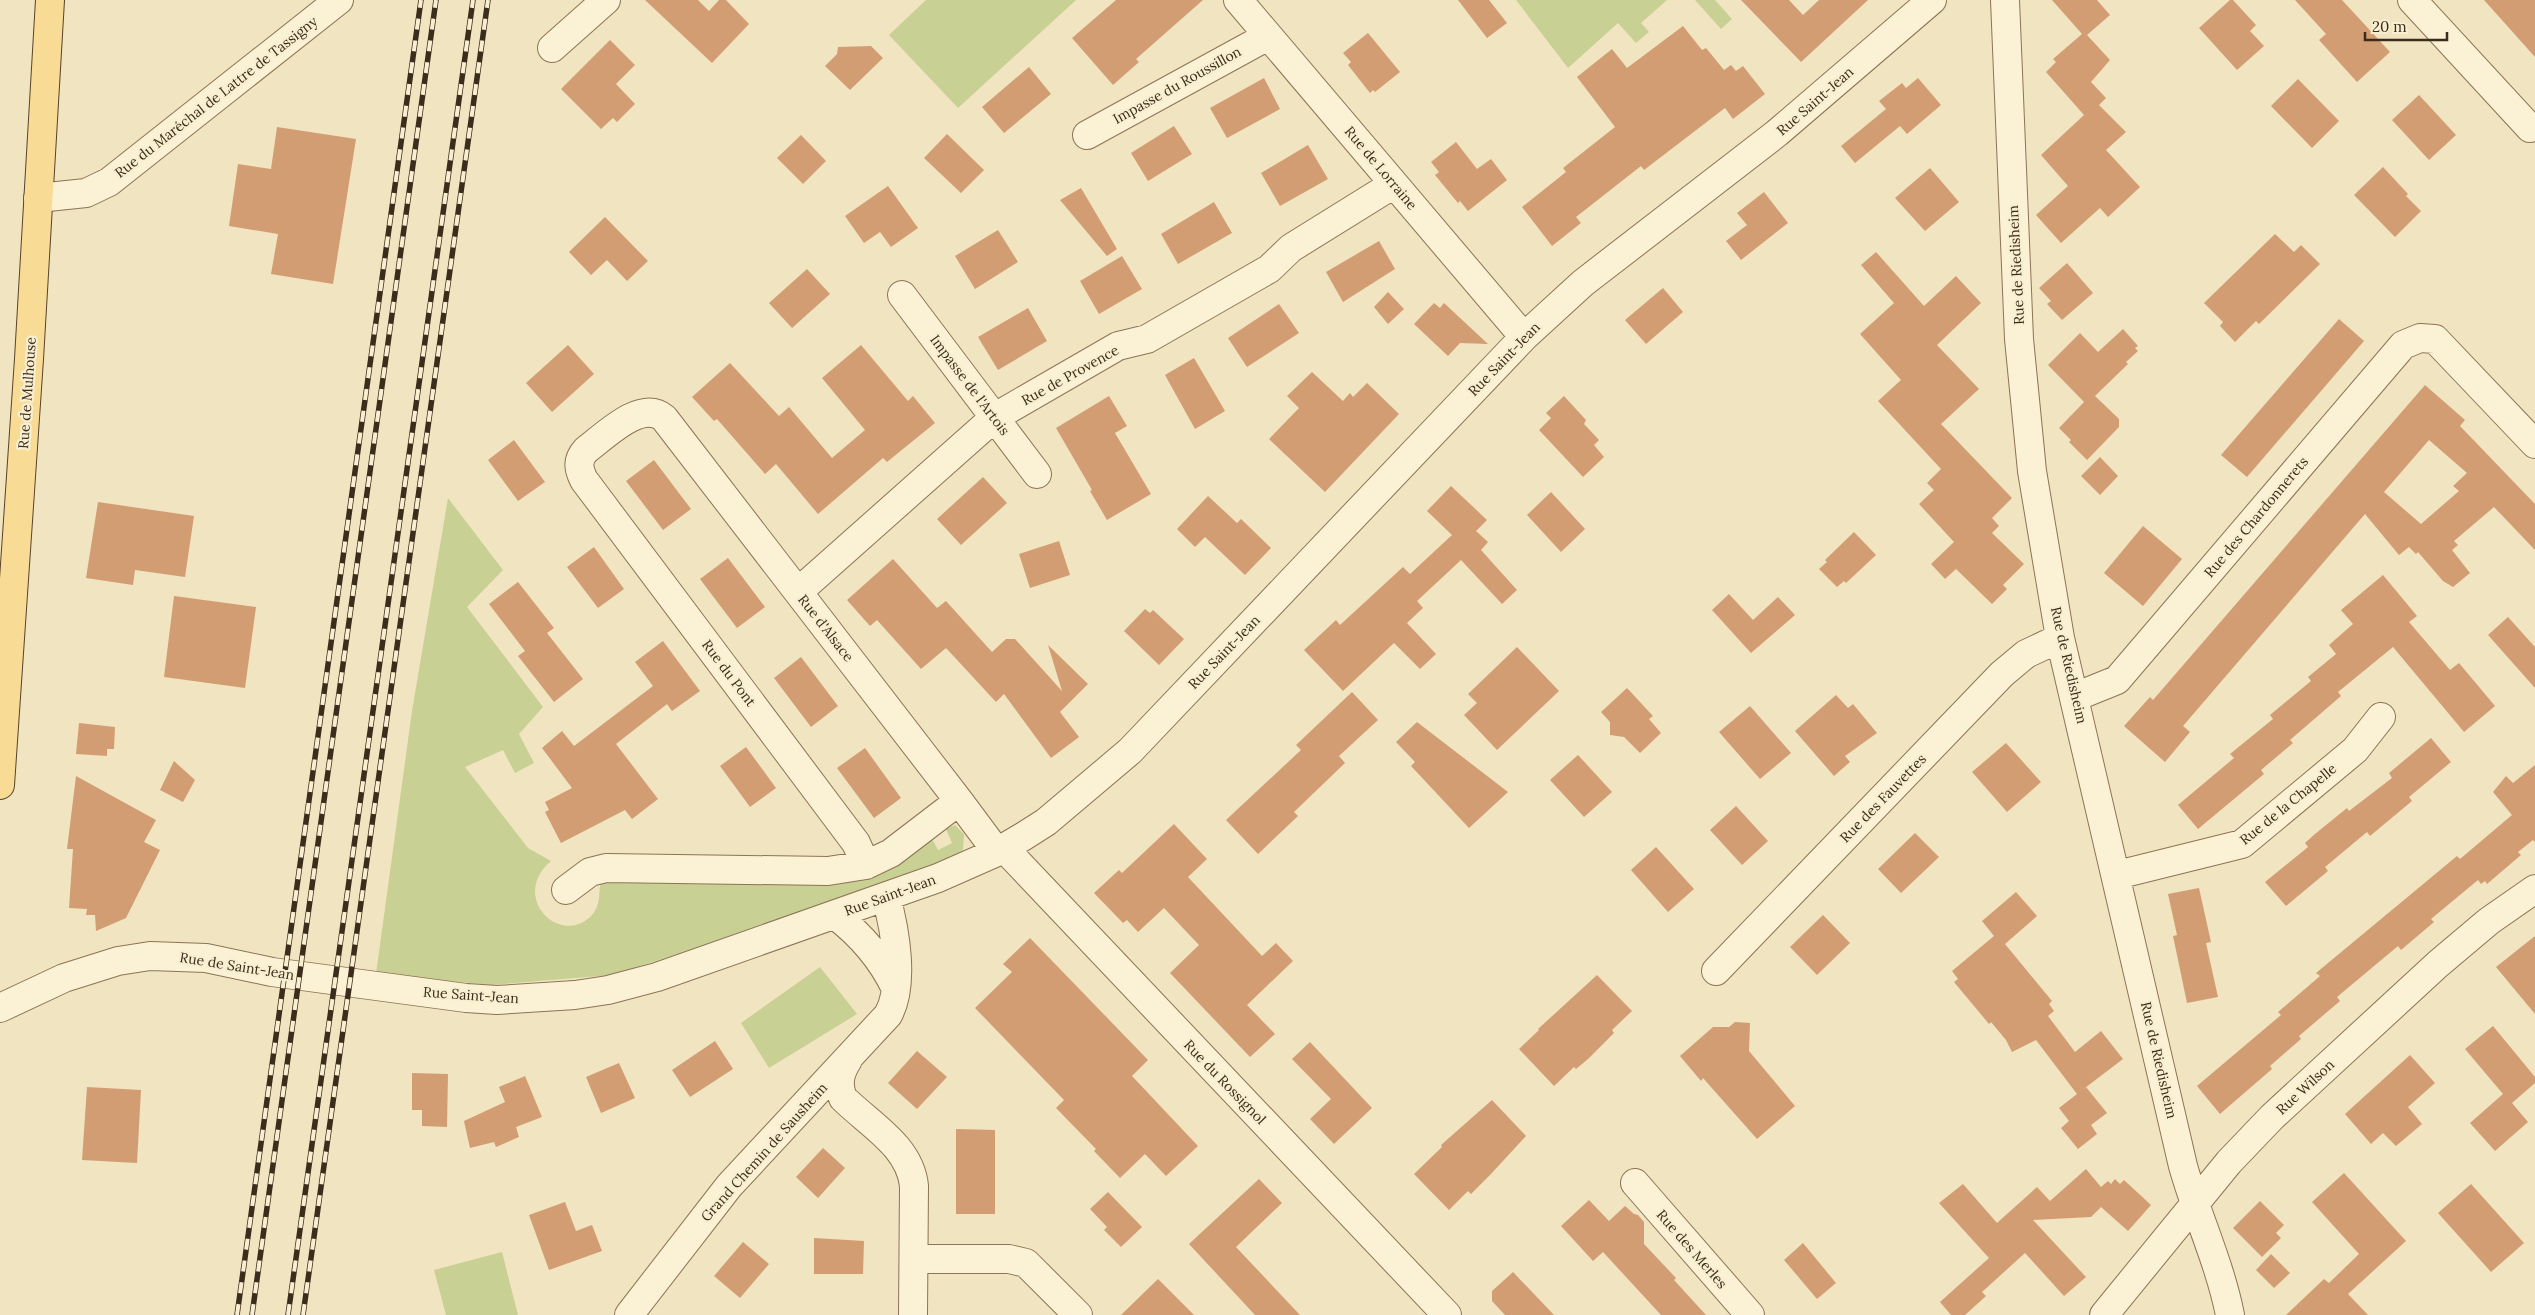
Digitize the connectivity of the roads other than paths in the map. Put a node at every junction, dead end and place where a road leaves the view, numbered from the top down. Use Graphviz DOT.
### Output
graph roads {
  1 [pos="50,0"];
  2 [pos="339,0"];
  3 [pos="606,0"];
  4 [pos="1238,0"];
  5 [pos="1932,0"];
  6 [pos="2005,0"];
  7 [pos="2412,0"];
  8 [pos="1268,36"];
  9 [pos="552,48"];
  10 [pos="2530,128"];
  11 [pos="1087,135"];
  12 [pos="1394,184"];
  13 [pos="38,198"];
  14 [pos="902,295"];
  15 [pos="1524,337"];
  16 [pos="649,411"];
  17 [pos="995,417"];
  18 [pos="2535,444"];
  19 [pos="1037,474"];
  20 [pos="798,592"];
  21 [pos="2060,638"];
  22 [pos="2076,697"];
  23 [pos="2381,717"];
  24 [pos="0,785"];
  25 [pos="959,801"];
  26 [pos="1000,850"];
  27 [pos="866,865"];
  28 [pos="2117,875"];
  29 [pos="2535,888"];
  30 [pos="566,890"];
  31 [pos="886,897"];
  32 [pos="835,915"];
  33 [pos="1716,971"];
  34 [pos="362,984"];
  35 [pos="896,989"];
  36 [pos="0,1008"];
  37 [pos="850,1058"];
  38 [pos="1635,1183"];
  39 [pos="2193,1204"];
  40 [pos="914,1259"];
  41 [pos="629,1315"];
  42 [pos="913,1315"];
  43 [pos="1078,1315"];
  44 [pos="1447,1315"];
  45 [pos="1750,1315"];
  46 [pos="2104,1315"];
  47 [pos="2230,1315"];
  1 -- 13 [label="main road, Rue de Mulhouse"];
  2 -- 13 [label="street, Rue du Maréchal de Lattre de Tassigny"];
  3 -- 9 [label="street"];
  4 -- 8 [label="street, Rue de Lorraine"];
  5 -- 15 [label="street, Rue Saint-Jean"];
  6 -- 21 [label="street, Rue de Riedisheim"];
  7 -- 10 [label="street"];
  8 -- 11 [label="street, Impasse du Roussillon"];
  8 -- 12 [label="street, Rue de Lorraine"];
  12 -- 15 [label="street, Rue de Lorraine"];
  12 -- 17 [label="street, Rue de Provence"];
  13 -- 24 [label="main road, Rue de Mulhouse"];
  14 -- 17 [label="street, Impasse de l'Artois"];
  15 -- 26 [label="street, Rue Saint-Jean"];
  16 -- 20 [label="street, Rue d'Alsace"];
  16 -- 27 [label="street, Rue du Pont"];
  17 -- 19 [label="street, Impasse de l'Artois"];
  17 -- 20 [label="street, Rue de Provence"];
  18 -- 22 [label="street, Rue des Chardonnerets"];
  20 -- 25 [label="street, Rue d'Alsace"];
  21 -- 22 [label="street, Rue de Riedisheim"];
  21 -- 33 [label="street, Rue des Fauvettes"];
  22 -- 28 [label="street, Rue de Riedisheim"];
  23 -- 28 [label="street, Rue de la Chapelle"];
  25 -- 26 [label="street, Rue d'Alsace"];
  25 -- 27 [label="street"];
  26 -- 31 [label="street, Rue Saint-Jean"];
  26 -- 44 [label="street, Rue du Rossignol"];
  27 -- 30 [label="street"];
  28 -- 39 [label="street, Rue de Riedisheim"];
  29 -- 39 [label="street, Rue Wilson"];
  31 -- 32 [label="street, Rue Saint-Jean"];
  31 -- 35 [label="street, Grand Chemin de Sausheim"];
  32 -- 34 [label="street, Rue Saint-Jean"];
  32 -- 35 [label="street"];
  34 -- 36 [label="street, Rue de Saint-Jean"];
  35 -- 37 [label="street, Grand Chemin de Sausheim"];
  37 -- 40 [label="street"];
  37 -- 41 [label="street, Grand Chemin de Sausheim"];
  38 -- 45 [label="street, Rue des Merles"];
  39 -- 46 [label="street, Rue Wilson"];
  39 -- 47 [label="street, Rue de Riedisheim"];
  40 -- 42 [label="street"];
  40 -- 43 [label="street"];
}
